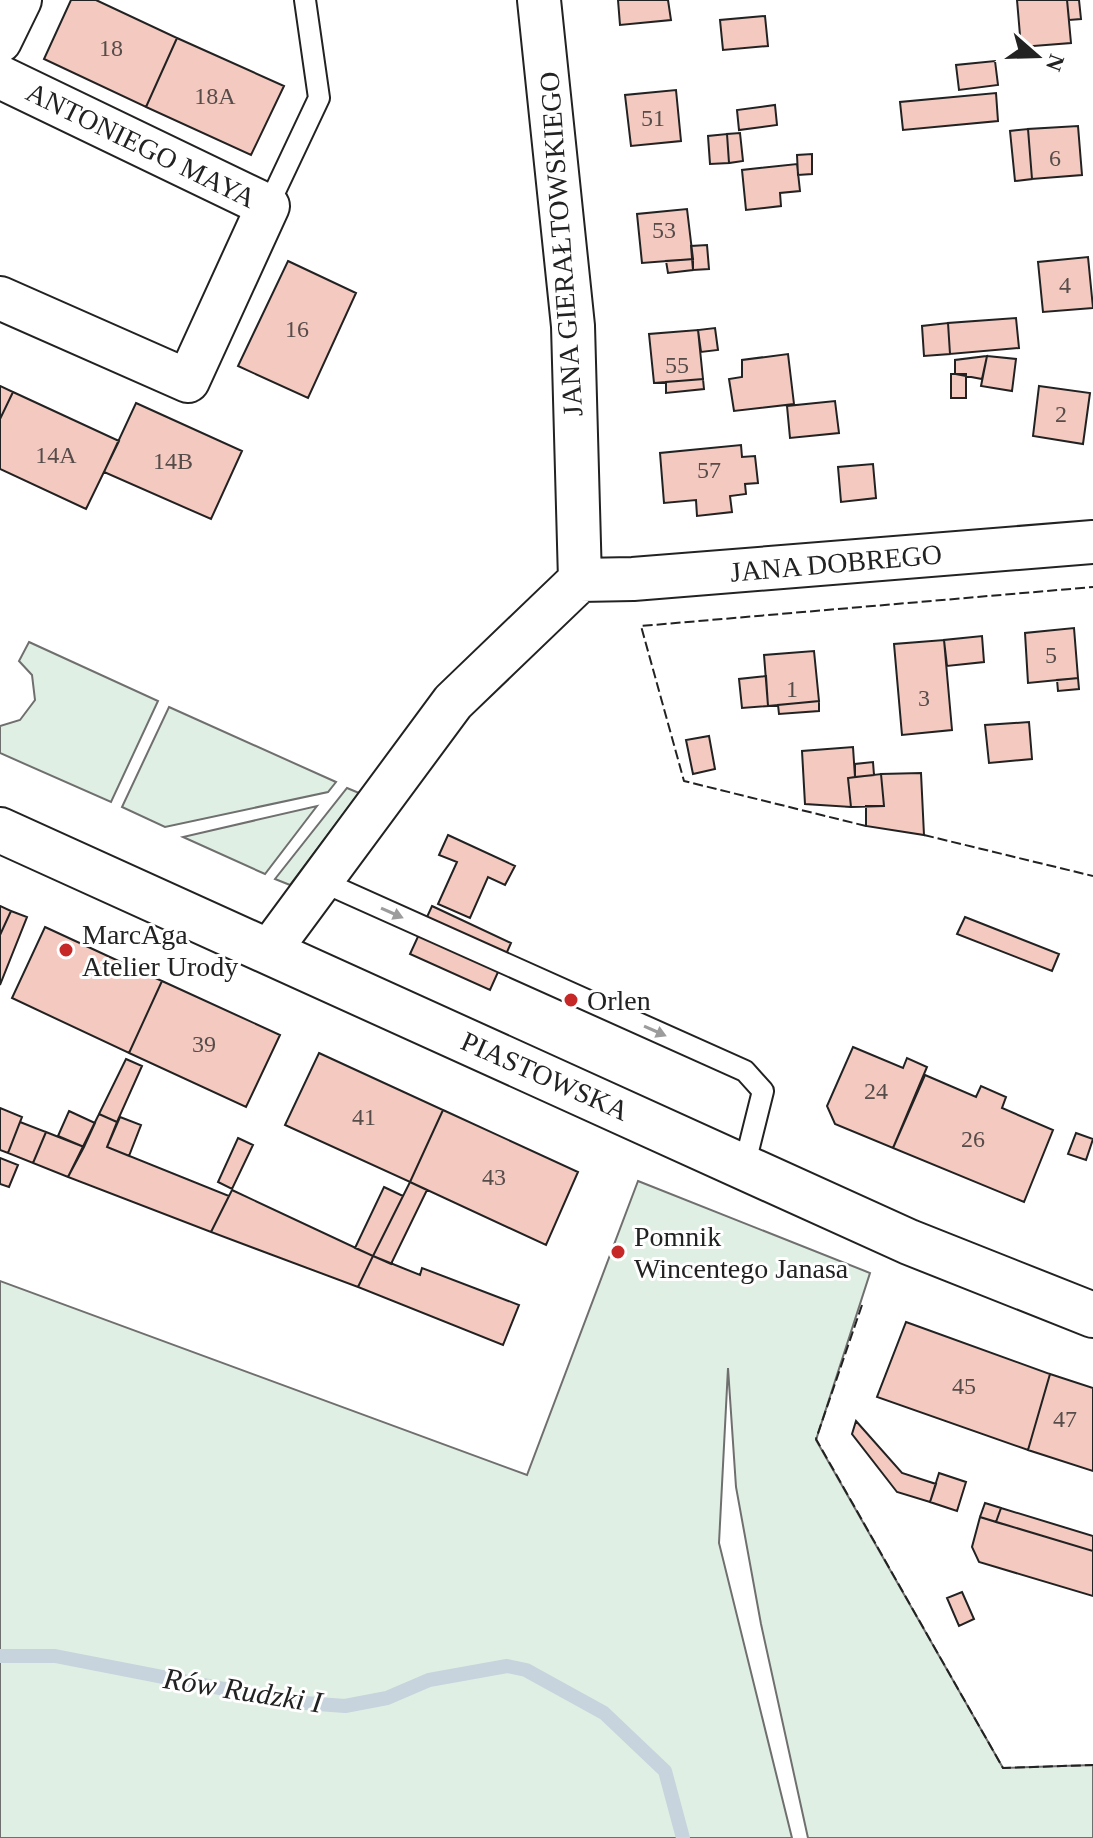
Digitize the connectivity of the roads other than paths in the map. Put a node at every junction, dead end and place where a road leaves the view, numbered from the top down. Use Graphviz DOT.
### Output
graph roads {
  1 [pos="20,0"];
  2 [pos="305,0"];
  3 [pos="539,0"];
  4 [pos="0,41"];
  5 [pos="0,77"];
  6 [pos="268,206"];
  7 [pos="0,298"];
  8 [pos="1093,542"];
  9 [pos="580,580"];
  10 [pos="0,830"];
  11 [pos="321,881"];
  12 [pos="269,951"];
  13 [pos="744,1167"];
  14 [pos="1093,1315"];
  1 -- 4 [label="street"];
  2 -- 6 [label="lane"];
  3 -- 9 [label="street, JANA GIERAŁTOWSKIEGO"];
  5 -- 6 [label="street, ANTONIEGO MAYA"];
  6 -- 7 [label="street, ANTONIEGO MAYA"];
  8 -- 9 [label="street, JANA DOBREGO"];
  9 -- 11 [label="street"];
  10 -- 12 [label="street, PIASTOWSKA"];
  11 -- 12 [label="street"];
  11 -- 13 [label="lane, one-way"];
  12 -- 13 [label="street, PIASTOWSKA"];
  13 -- 14 [label="street, PIASTOWSKA"];
}
